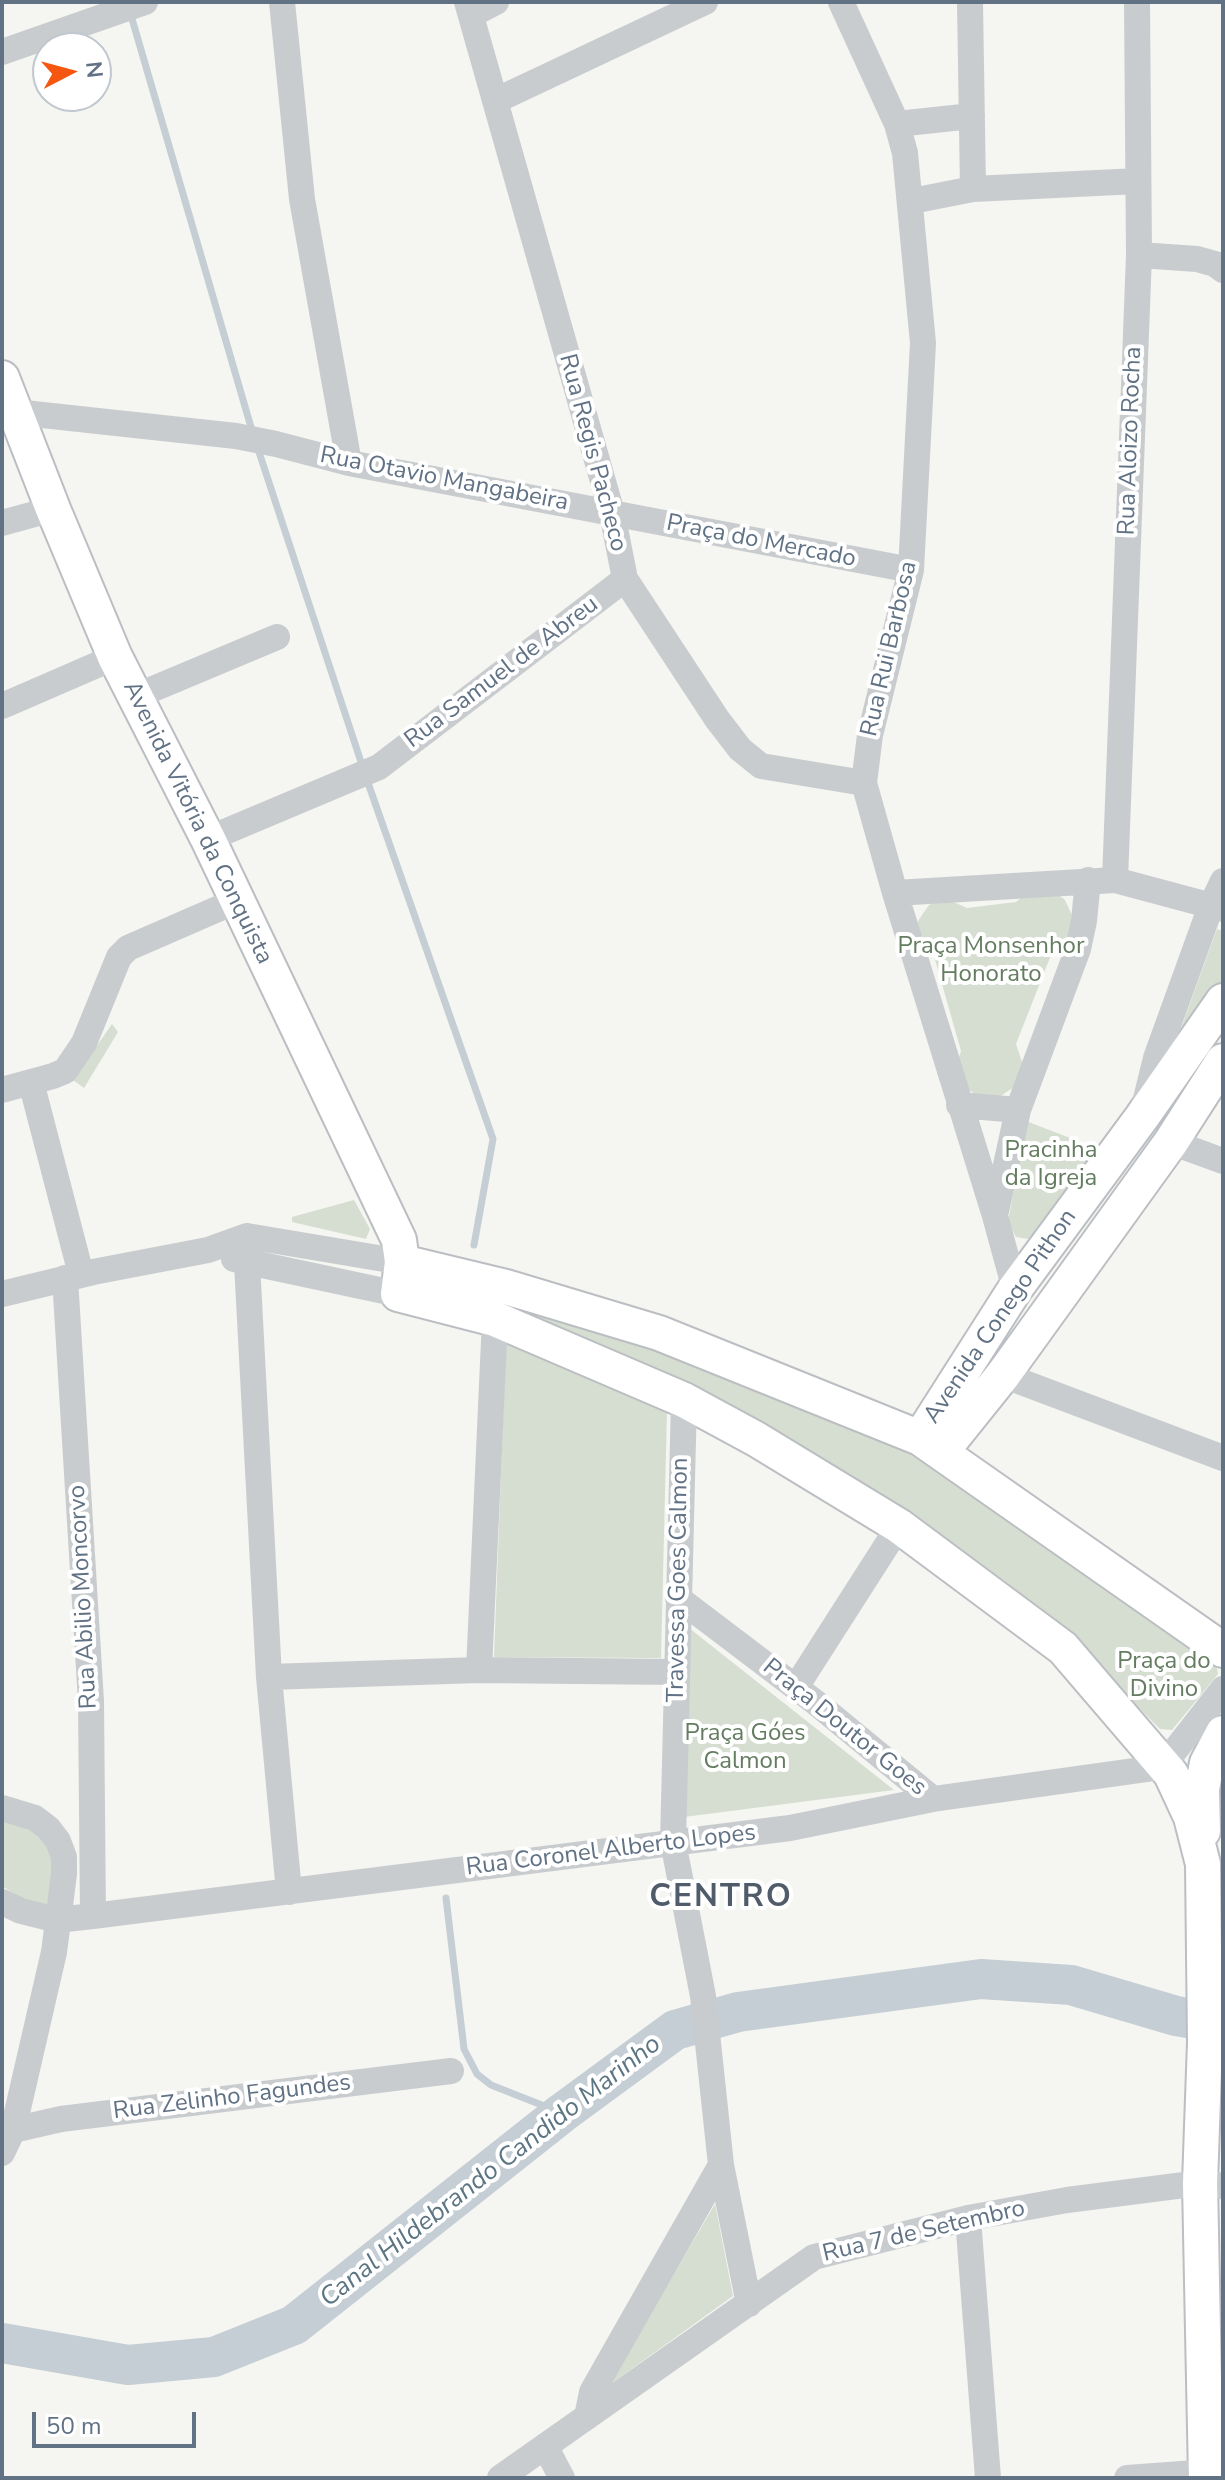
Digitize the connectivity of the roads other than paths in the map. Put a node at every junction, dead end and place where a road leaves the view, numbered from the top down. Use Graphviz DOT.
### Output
graph roads {
  1 [pos="282,2"];
  2 [pos="496,2"];
  3 [pos="705,2"];
  4 [pos="841,2"];
  5 [pos="970,2"];
  6 [pos="1137,2"];
  7 [pos="143,3"];
  8 [pos="469,8"];
  9 [pos="2,52"];
  10 [pos="495,101"];
  11 [pos="972,116"];
  12 [pos="897,124"];
  13 [pos="1138,181"];
  14 [pos="973,189"];
  15 [pos="912,201"];
  16 [pos="1139,255"];
  17 [pos="1223,270"];
  18 [pos="2,378"];
  19 [pos="15,412"];
  20 [pos="349,463"];
  21 [pos="53,509"];
  22 [pos="612,513"];
  23 [pos="2,523"];
  24 [pos="911,570"];
  25 [pos="625,579"];
  26 [pos="277,637"];
  27 [pos="115,657"];
  28 [pos="134,697"];
  29 [pos="2,706"];
  30 [pos="864,783"];
  31 [pos="208,839"];
  32 [pos="1088,880"];
  33 [pos="1115,880"];
  34 [pos="1223,881"];
  35 [pos="895,893"];
  36 [pos="236,901"];
  37 [pos="1217,908"];
  38 [pos="1223,1001"];
  39 [pos="1223,1061"];
  40 [pos="31,1082"];
  41 [pos="2,1090"];
  42 [pos="959,1105"];
  43 [pos="1018,1110"];
  44 [pos="1142,1117"];
  45 [pos="1171,1142"];
  46 [pos="1223,1161"];
  47 [pos="995,1216"];
  48 [pos="247,1236"];
  49 [pos="208,1250"];
  50 [pos="247,1263"];
  51 [pos="73,1276"];
  52 [pos="400,1278"];
  53 [pos="506,1287"];
  54 [pos="1015,1289"];
  55 [pos="2,1294"];
  56 [pos="495,1319"];
  57 [pos="1003,1375"];
  58 [pos="684,1400"];
  59 [pos="931,1444"];
  60 [pos="1223,1458"];
  61 [pos="899,1526"];
  62 [pos="678,1598"];
  63 [pos="1223,1650"];
  64 [pos="479,1670"];
  65 [pos="677,1672"];
  66 [pos="269,1677"];
  67 [pos="796,1687"];
  68 [pos="1223,1689"];
  69 [pos="1223,1733"];
  70 [pos="1167,1771"];
  71 [pos="933,1799"];
  72 [pos="1205,1801"];
  73 [pos="2,1808"];
  74 [pos="1223,1831"];
  75 [pos="673,1842"];
  76 [pos="1203,1864"];
  77 [pos="289,1892"];
  78 [pos="2,1902"];
  79 [pos="93,1916"];
  80 [pos="57,1920"];
  81 [pos="1211,1980"];
  82 [pos="451,2071"];
  83 [pos="8,2141"];
  84 [pos="721,2165"];
  85 [pos="1212,2184"];
  86 [pos="968,2218"];
  87 [pos="749,2304"];
  88 [pos="587,2417"];
  89 [pos="545,2446"];
  90 [pos="1211,2474"];
  91 [pos="500,2478"];
  92 [pos="562,2478"];
  93 [pos="988,2478"];
  94 [pos="1127,2478"];
  1 -- 20 [label="street"];
  2 -- 8 [label="street"];
  3 -- 10 [label="street"];
  4 -- 12 [label="street, Rua Rui Barbosa"];
  5 -- 11 [label="street"];
  6 -- 13 [label="street, Rua Aloizo Rocha"];
  7 -- 9 [label="street"];
  8 -- 10 [label="street, Rua Regis Pacheco"];
  10 -- 22 [label="street, Rua Regis Pacheco"];
  11 -- 12 [label="street"];
  11 -- 14 [label="street"];
  12 -- 15 [label="street, Rua Rui Barbosa"];
  13 -- 14 [label="street"];
  13 -- 16 [label="street, Rua Aloizo Rocha"];
  14 -- 15 [label="street"];
  15 -- 24 [label="street, Rua Rui Barbosa"];
  16 -- 17 [label="street"];
  16 -- 33 [label="street, Rua Aloizo Rocha"];
  18 -- 19 [label="main road, Avenida Vitória da Conquista"];
  19 -- 20 [label="street, Rua Otavio Mangabeira"];
  19 -- 21 [label="main road, Avenida Vitória da Conquista"];
  20 -- 22 [label="street, Rua Otavio Mangabeira"];
  21 -- 23 [label="street"];
  21 -- 27 [label="main road, Avenida Vitória da Conquista"];
  22 -- 24 [label="street, Praça do Mercado"];
  22 -- 25 [label="street, Rua Regis Pacheco"];
  24 -- 30 [label="street, Rua Rui Barbosa"];
  25 -- 30 [label="street, Rua Regis Pacheco"];
  25 -- 31 [label="street, Rua Samuel de Abreu"];
  26 -- 28 [label="street"];
  27 -- 28 [label="main road, Avenida Vitória da Conquista"];
  27 -- 29 [label="street"];
  28 -- 31 [label="main road, Avenida Vitória da Conquista"];
  30 -- 35 [label="street, Rua Rui Barbosa"];
  31 -- 36 [label="main road, Avenida Vitória da Conquista"];
  32 -- 33 [label="street"];
  32 -- 35 [label="street"];
  32 -- 43 [label="street"];
  33 -- 37 [label="street"];
  34 -- 37 [label="street"];
  35 -- 42 [label="street, Rua Rui Barbosa"];
  36 -- 40 [label="street"];
  36 -- 52 [label="main road, Avenida Vitória da Conquista"];
  37 -- 44 [label="street"];
  38 -- 44 [label="main road, Avenida Conego Pithon"];
  39 -- 45 [label="main road, Avenida Conego Pithon"];
  40 -- 41 [label="street"];
  40 -- 51 [label="street, Rua Abilio Moncorvo"];
  42 -- 43 [label="street"];
  42 -- 47 [label="street, Rua Rui Barbosa"];
  43 -- 47 [label="street"];
  44 -- 54 [label="main road, Avenida Conego Pithon"];
  45 -- 46 [label="street"];
  45 -- 57 [label="main road, Avenida Conego Pithon"];
  47 -- 54 [label="street, Rua Rui Barbosa"];
  48 -- 49 [label="street"];
  48 -- 50 [label="street"];
  48 -- 52 [label="street"];
  49 -- 50 [label="street"];
  49 -- 51 [label="street"];
  50 -- 52 [label="street"];
  50 -- 66 [label="street"];
  51 -- 55 [label="street"];
  51 -- 79 [label="street, Rua Abilio Moncorvo"];
  52 -- 53 [label="main road"];
  52 -- 56 [label="main road"];
  53 -- 56 [label="street"];
  53 -- 59 [label="main road"];
  54 -- 59 [label="main road, Avenida Conego Pithon"];
  56 -- 58 [label="main road"];
  56 -- 64 [label="street"];
  57 -- 59 [label="main road, Avenida Conego Pithon"];
  57 -- 60 [label="street"];
  58 -- 61 [label="main road"];
  58 -- 62 [label="street, Travessa Goes Calmon"];
  59 -- 63 [label="main road"];
  61 -- 67 [label="street"];
  61 -- 70 [label="main road"];
  62 -- 65 [label="street, Travessa Goes Calmon"];
  62 -- 67 [label="street, Praça Doutor Goes"];
  64 -- 65 [label="street"];
  64 -- 66 [label="street"];
  65 -- 75 [label="street, Travessa Goes Calmon"];
  66 -- 77 [label="street"];
  67 -- 71 [label="street, Praça Doutor Goes"];
  68 -- 70 [label="street"];
  69 -- 72 [label="main road"];
  70 -- 71 [label="street, Rua Coronel Alberto Lopes"];
  70 -- 72 [label="main road"];
  71 -- 75 [label="street, Rua Coronel Alberto Lopes"];
  72 -- 76 [label="main road"];
  73 -- 80 [label="street"];
  74 -- 76 [label="main road"];
  75 -- 77 [label="street, Rua Coronel Alberto Lopes"];
  75 -- 84 [label="street, Travessa Goes Calmon"];
  76 -- 81 [label="main road"];
  77 -- 79 [label="street, Rua Coronel Alberto Lopes"];
  78 -- 80 [label="street"];
  79 -- 80 [label="street, Rua Coronel Alberto Lopes"];
  80 -- 83 [label="street"];
  81 -- 85 [label="main road"];
  82 -- 83 [label="street, Rua Zelinho Fagundes"];
  84 -- 87 [label="street, Travessa Goes Calmon"];
  84 -- 88 [label="street"];
  85 -- 86 [label="street, Rua 7 de Setembro"];
  85 -- 90 [label="main road"];
  86 -- 87 [label="street, Rua 7 de Setembro"];
  86 -- 93 [label="street"];
  87 -- 88 [label="street, Rua 7 de Setembro"];
  88 -- 89 [label="street, Rua 7 de Setembro"];
  89 -- 91 [label="street, Rua 7 de Setembro"];
  89 -- 92 [label="street"];
  90 -- 94 [label="street"];
}
